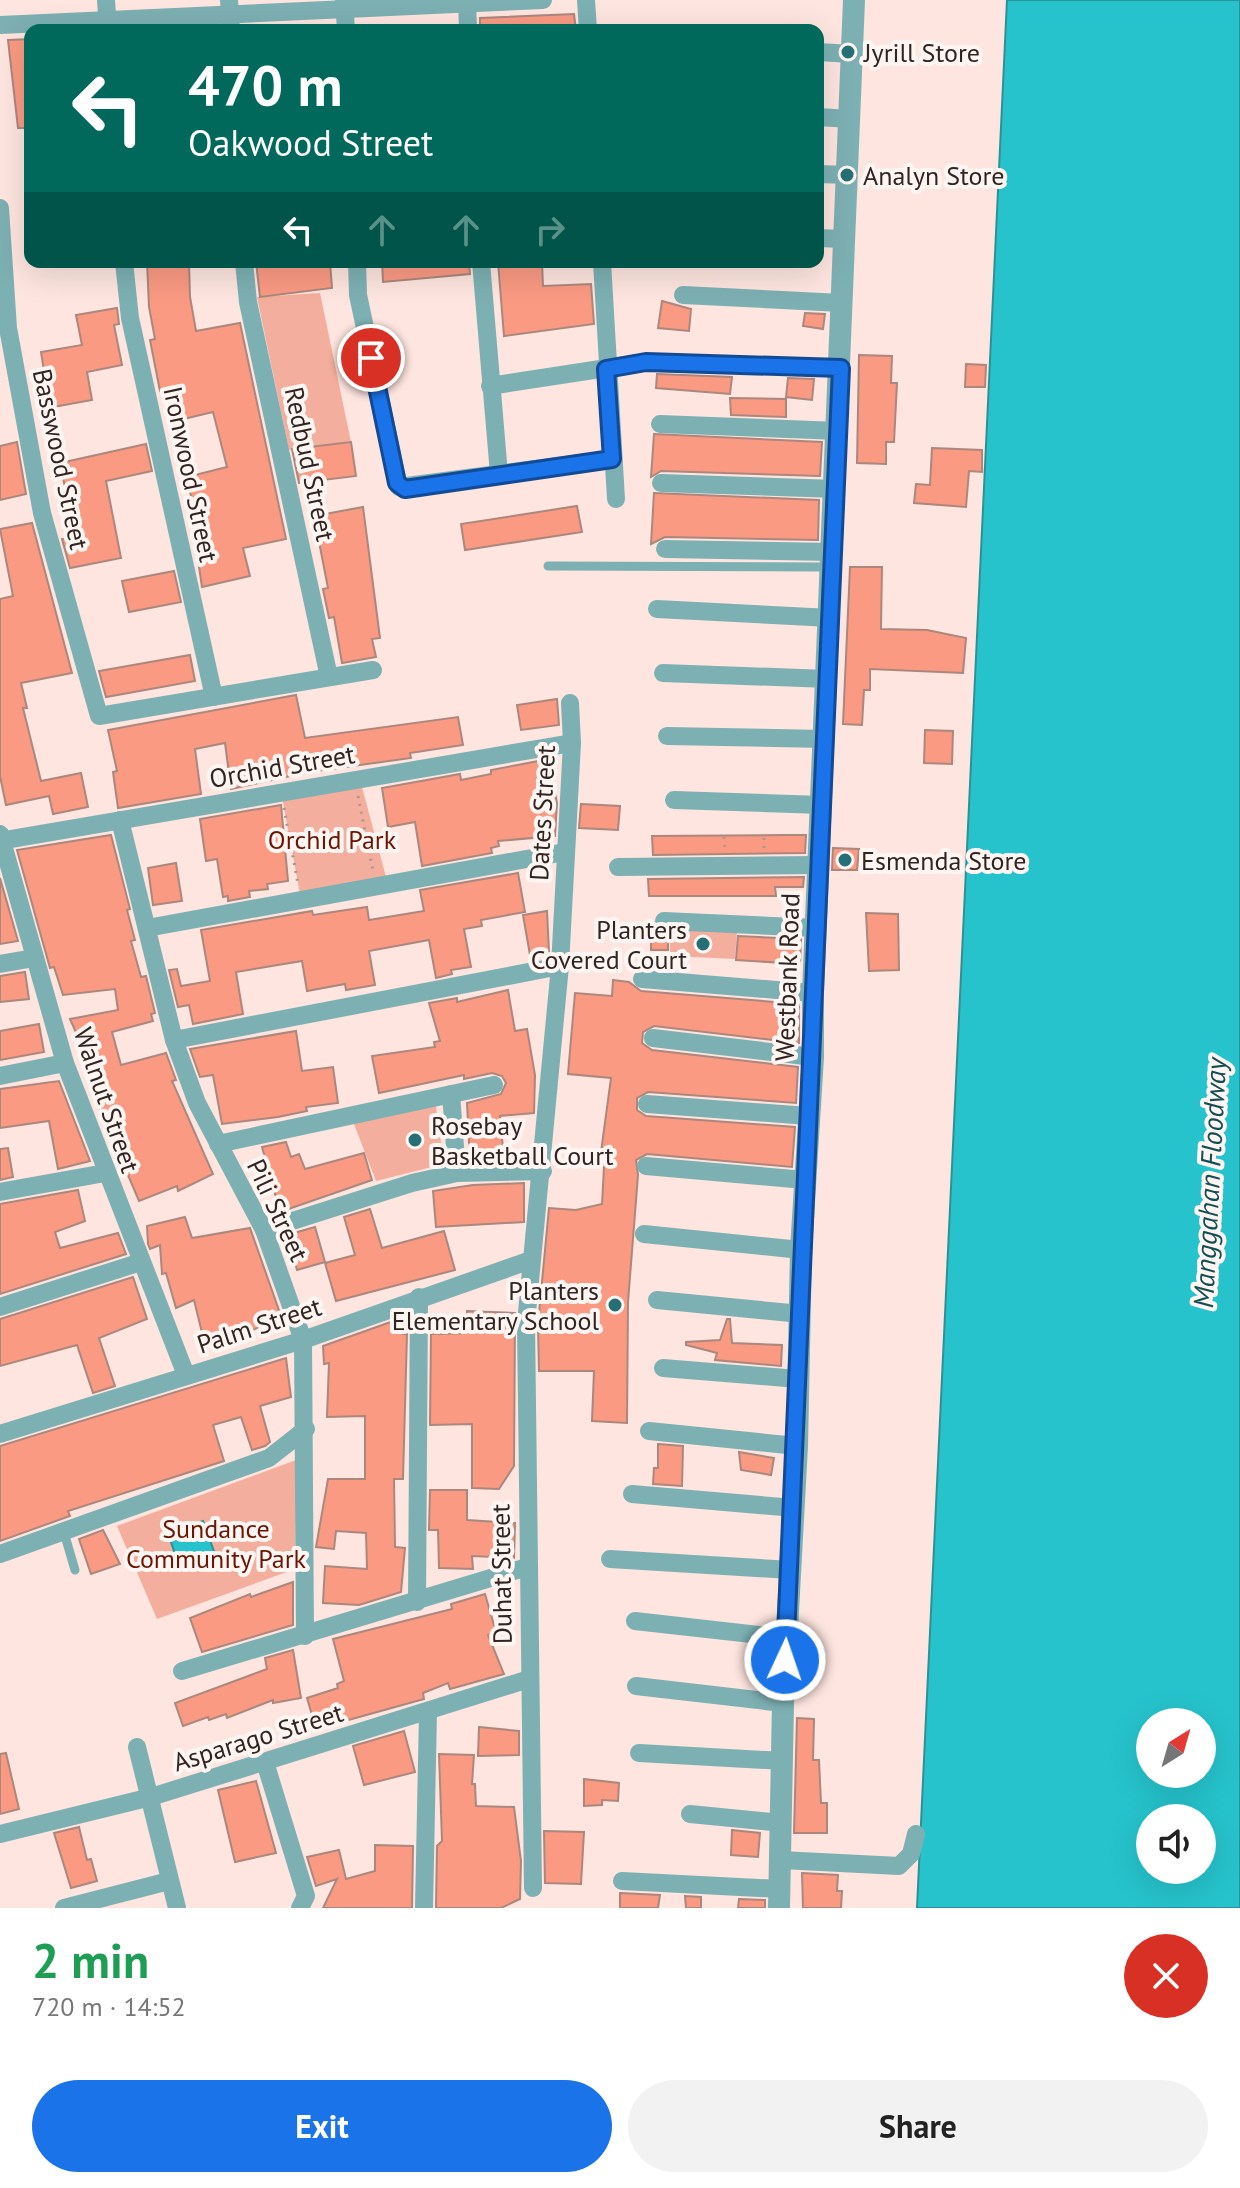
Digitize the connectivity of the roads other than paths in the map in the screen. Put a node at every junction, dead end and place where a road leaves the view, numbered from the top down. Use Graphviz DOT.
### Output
graph roads {
  1 [pos="106,0"];
  2 [pos="543,0"];
  3 [pos="586,0"];
  4 [pos="854,0"];
  5 [pos="467,2"];
  6 [pos="345,4"];
  7 [pos="230,15"];
  8 [pos="108,24"];
  9 [pos="120,24"];
  10 [pos="346,24"];
  11 [pos="468,24"];
  12 [pos="588,24"];
  13 [pos="0,25"];
  14 [pos="24,25"];
  15 [pos="824,52"];
  16 [pos="852,54"];
  17 [pos="824,117"];
  18 [pos="850,119"];
  19 [pos="824,174"];
  20 [pos="848,175"];
  21 [pos="0,208"];
  22 [pos="824,238"];
  23 [pos="844,239"];
  24 [pos="125,268"];
  25 [pos="245,268"];
  26 [pos="357,268"];
  27 [pos="481,268"];
  28 [pos="602,268"];
  29 [pos="683,295"];
  30 [pos="841,303"];
  31 [pos="829,368"];
  32 [pos="606,369"];
  33 [pos="490,386"];
  34 [pos="660,424"];
  35 [pos="839,431"];
  36 [pos="612,459"];
  37 [pos="499,474"];
  38 [pos="661,483"];
  39 [pos="836,489"];
  40 [pos="616,499"];
  41 [pos="665,549"];
  42 [pos="832,560"];
  43 [pos="548,566"];
  44 [pos="657,609"];
  45 [pos="831,618"];
  46 [pos="373,670"];
  47 [pos="663,673"];
  48 [pos="329,677"];
  49 [pos="828,679"];
  50 [pos="214,697"];
  51 [pos="570,703"];
  52 [pos="667,736"];
  53 [pos="825,739"];
  54 [pos="572,743"];
  55 [pos="674,800"];
  56 [pos="822,805"];
  57 [pos="120,820"];
  58 [pos="1,838"];
  59 [pos="565,852"];
  60 [pos="819,865"];
  61 [pos="618,867"];
  62 [pos="664,921"];
  63 [pos="147,928"];
  64 [pos="817,928"];
  65 [pos="34,958"];
  66 [pos="0,964"];
  67 [pos="560,966"];
  68 [pos="642,979"];
  69 [pos="813,993"];
  70 [pos="653,1038"];
  71 [pos="174,1040"];
  72 [pos="813,1057"];
  73 [pos="65,1063"];
  74 [pos="0,1076"];
  75 [pos="494,1085"];
  76 [pos="451,1094"];
  77 [pos="647,1104"];
  78 [pos="800,1116"];
  79 [pos="218,1144"];
  80 [pos="646,1166"];
  81 [pos="543,1171"];
  82 [pos="105,1173"];
  83 [pos="457,1173"];
  84 [pos="805,1180"];
  85 [pos="0,1192"];
  86 [pos="264,1230"];
  87 [pos="644,1234"];
  88 [pos="801,1250"];
  89 [pos="531,1260"];
  90 [pos="141,1262"];
  91 [pos="419,1297"];
  92 [pos="657,1300"];
  93 [pos="0,1307"];
  94 [pos="801,1314"];
  95 [pos="303,1340"];
  96 [pos="663,1368"];
  97 [pos="186,1375"];
  98 [pos="798,1379"];
  99 [pos="306,1429"];
  100 [pos="649,1431"];
  101 [pos="0,1434"];
  102 [pos="797,1446"];
  103 [pos="269,1458"];
  104 [pos="307,1463"];
  105 [pos="632,1494"];
  106 [pos="794,1508"];
  107 [pos="63,1529"];
  108 [pos="0,1554"];
  109 [pos="610,1559"];
  110 [pos="527,1567"];
  111 [pos="75,1570"];
  112 [pos="791,1570"];
  113 [pos="417,1602"];
  114 [pos="635,1621"];
  115 [pos="305,1636"];
  116 [pos="786,1638"];
  117 [pos="182,1671"];
  118 [pos="529,1679"];
  119 [pos="636,1686"];
  120 [pos="783,1703"];
  121 [pos="428,1712"];
  122 [pos="137,1747"];
  123 [pos="639,1753"];
  124 [pos="783,1761"];
  125 [pos="265,1762"];
  126 [pos="151,1797"];
  127 [pos="690,1814"];
  128 [pos="782,1823"];
  129 [pos="0,1834"];
  130 [pos="916,1834"];
  131 [pos="781,1860"];
  132 [pos="169,1881"];
  133 [pos="622,1881"];
  134 [pos="533,1888"];
  135 [pos="780,1898"];
  136 [pos="64,1908"];
  137 [pos="177,1908"];
  138 [pos="300,1908"];
  139 [pos="424,1908"];
  1 -- 8 [label="street"];
  2 -- 5 [label="street"];
  3 -- 12 [label="street"];
  4 -- 16 [label="street, Westbank Road"];
  5 -- 6 [label="street"];
  5 -- 11 [label="street"];
  6 -- 7 [label="street"];
  6 -- 10 [label="street"];
  7 -- 9 [label="street"];
  13 -- 14 [label="street"];
  15 -- 16 [label="street"];
  16 -- 18 [label="street, Westbank Road"];
  17 -- 18 [label="street"];
  18 -- 20 [label="street, Westbank Road"];
  19 -- 20 [label="street"];
  20 -- 23 [label="street, Westbank Road"];
  21 -- 50 [label="street, Basswood Street"];
  22 -- 23 [label="street"];
  23 -- 30 [label="street, Westbank Road"];
  24 -- 50 [label="street, Ironwood Street"];
  25 -- 48 [label="street, Redbud Street"];
  26 -- 37 [label="street"];
  27 -- 33 [label="street"];
  28 -- 32 [label="street"];
  29 -- 30 [label="street"];
  30 -- 31 [label="street, Westbank Road"];
  31 -- 32 [label="street"];
  31 -- 35 [label="street, Westbank Road"];
  32 -- 33 [label="street"];
  32 -- 36 [label="street"];
  33 -- 37 [label="street"];
  34 -- 35 [label="street"];
  35 -- 39 [label="street, Westbank Road"];
  36 -- 37 [label="street"];
  36 -- 40 [label="street"];
  38 -- 39 [label="street"];
  39 -- 42 [label="street, Westbank Road"];
  41 -- 42 [label="street"];
  42 -- 43 [label="lane"];
  42 -- 45 [label="street, Westbank Road"];
  44 -- 45 [label="street"];
  45 -- 49 [label="street, Westbank Road"];
  46 -- 48 [label="street"];
  47 -- 49 [label="street"];
  48 -- 50 [label="street"];
  49 -- 53 [label="street, Westbank Road"];
  51 -- 54 [label="street, Dates Street"];
  52 -- 53 [label="street"];
  53 -- 56 [label="street, Westbank Road"];
  54 -- 57 [label="street, Orchid Street"];
  54 -- 59 [label="street, Dates Street"];
  55 -- 56 [label="street"];
  56 -- 60 [label="street, Westbank Road"];
  57 -- 58 [label="street, Orchid Street"];
  57 -- 63 [label="street, Pili Street"];
  58 -- 65 [label="street, Walnut Street"];
  59 -- 63 [label="street"];
  59 -- 67 [label="street, Dates Street"];
  60 -- 61 [label="street"];
  60 -- 64 [label="street, Westbank Road"];
  62 -- 64 [label="street"];
  63 -- 71 [label="street, Pili Street"];
  64 -- 69 [label="street, Westbank Road"];
  65 -- 66 [label="street"];
  65 -- 73 [label="street, Walnut Street"];
  67 -- 71 [label="street"];
  67 -- 81 [label="street, Dates Street"];
  68 -- 69 [label="street"];
  69 -- 72 [label="street, Westbank Road"];
  70 -- 72 [label="street"];
  71 -- 79 [label="street, Pili Street"];
  72 -- 78 [label="street, Westbank Road"];
  73 -- 74 [label="street"];
  73 -- 82 [label="street, Walnut Street"];
  75 -- 76 [label="street"];
  76 -- 79 [label="street"];
  76 -- 83 [label="street"];
  77 -- 78 [label="street"];
  78 -- 84 [label="street, Westbank Road"];
  79 -- 86 [label="street, Pili Street"];
  80 -- 84 [label="street"];
  81 -- 83 [label="street"];
  81 -- 89 [label="street, Dates Street"];
  82 -- 85 [label="street"];
  82 -- 90 [label="street, Walnut Street"];
  83 -- 86 [label="street"];
  84 -- 88 [label="street, Westbank Road"];
  86 -- 95 [label="street, Pili Street"];
  87 -- 88 [label="street"];
  88 -- 94 [label="street, Westbank Road"];
  89 -- 91 [label="street, Palm Street"];
  89 -- 110 [label="street, Duhat Street"];
  90 -- 93 [label="street"];
  90 -- 97 [label="street, Walnut Street"];
  91 -- 95 [label="street, Palm Street"];
  91 -- 113 [label="street"];
  92 -- 94 [label="street"];
  94 -- 98 [label="street, Westbank Road"];
  95 -- 97 [label="street, Palm Street"];
  95 -- 99 [label="street, Pili Street"];
  96 -- 98 [label="street"];
  97 -- 101 [label="street, Palm Street"];
  98 -- 102 [label="street, Westbank Road"];
  99 -- 103 [label="street"];
  99 -- 104 [label="street, Pili Street"];
  100 -- 102 [label="street"];
  102 -- 106 [label="street, Westbank Road"];
  103 -- 104 [label="street"];
  103 -- 107 [label="street"];
  104 -- 115 [label="street, Pili Street"];
  105 -- 106 [label="street"];
  106 -- 112 [label="street, Westbank Road"];
  107 -- 108 [label="street"];
  107 -- 111 [label="lane"];
  109 -- 112 [label="street"];
  110 -- 113 [label="street"];
  110 -- 118 [label="street, Duhat Street"];
  112 -- 116 [label="street, Westbank Road"];
  113 -- 115 [label="street"];
  114 -- 116 [label="street"];
  115 -- 117 [label="street"];
  116 -- 120 [label="street, Westbank Road"];
  118 -- 121 [label="street, Asparago Street"];
  118 -- 134 [label="street, Duhat Street"];
  119 -- 120 [label="street"];
  120 -- 124 [label="street, Westbank Road"];
  121 -- 125 [label="street, Asparago Street"];
  121 -- 139 [label="street"];
  122 -- 126 [label="street"];
  123 -- 124 [label="street"];
  124 -- 128 [label="street, Westbank Road"];
  125 -- 126 [label="street, Asparago Street"];
  125 -- 138 [label="street"];
  126 -- 129 [label="street, Asparago Street"];
  126 -- 132 [label="street"];
  127 -- 128 [label="street"];
  128 -- 131 [label="street, Westbank Road"];
  130 -- 131 [label="street"];
  131 -- 135 [label="street, Westbank Road"];
  132 -- 136 [label="street"];
  132 -- 137 [label="street"];
  133 -- 135 [label="street"];
}
